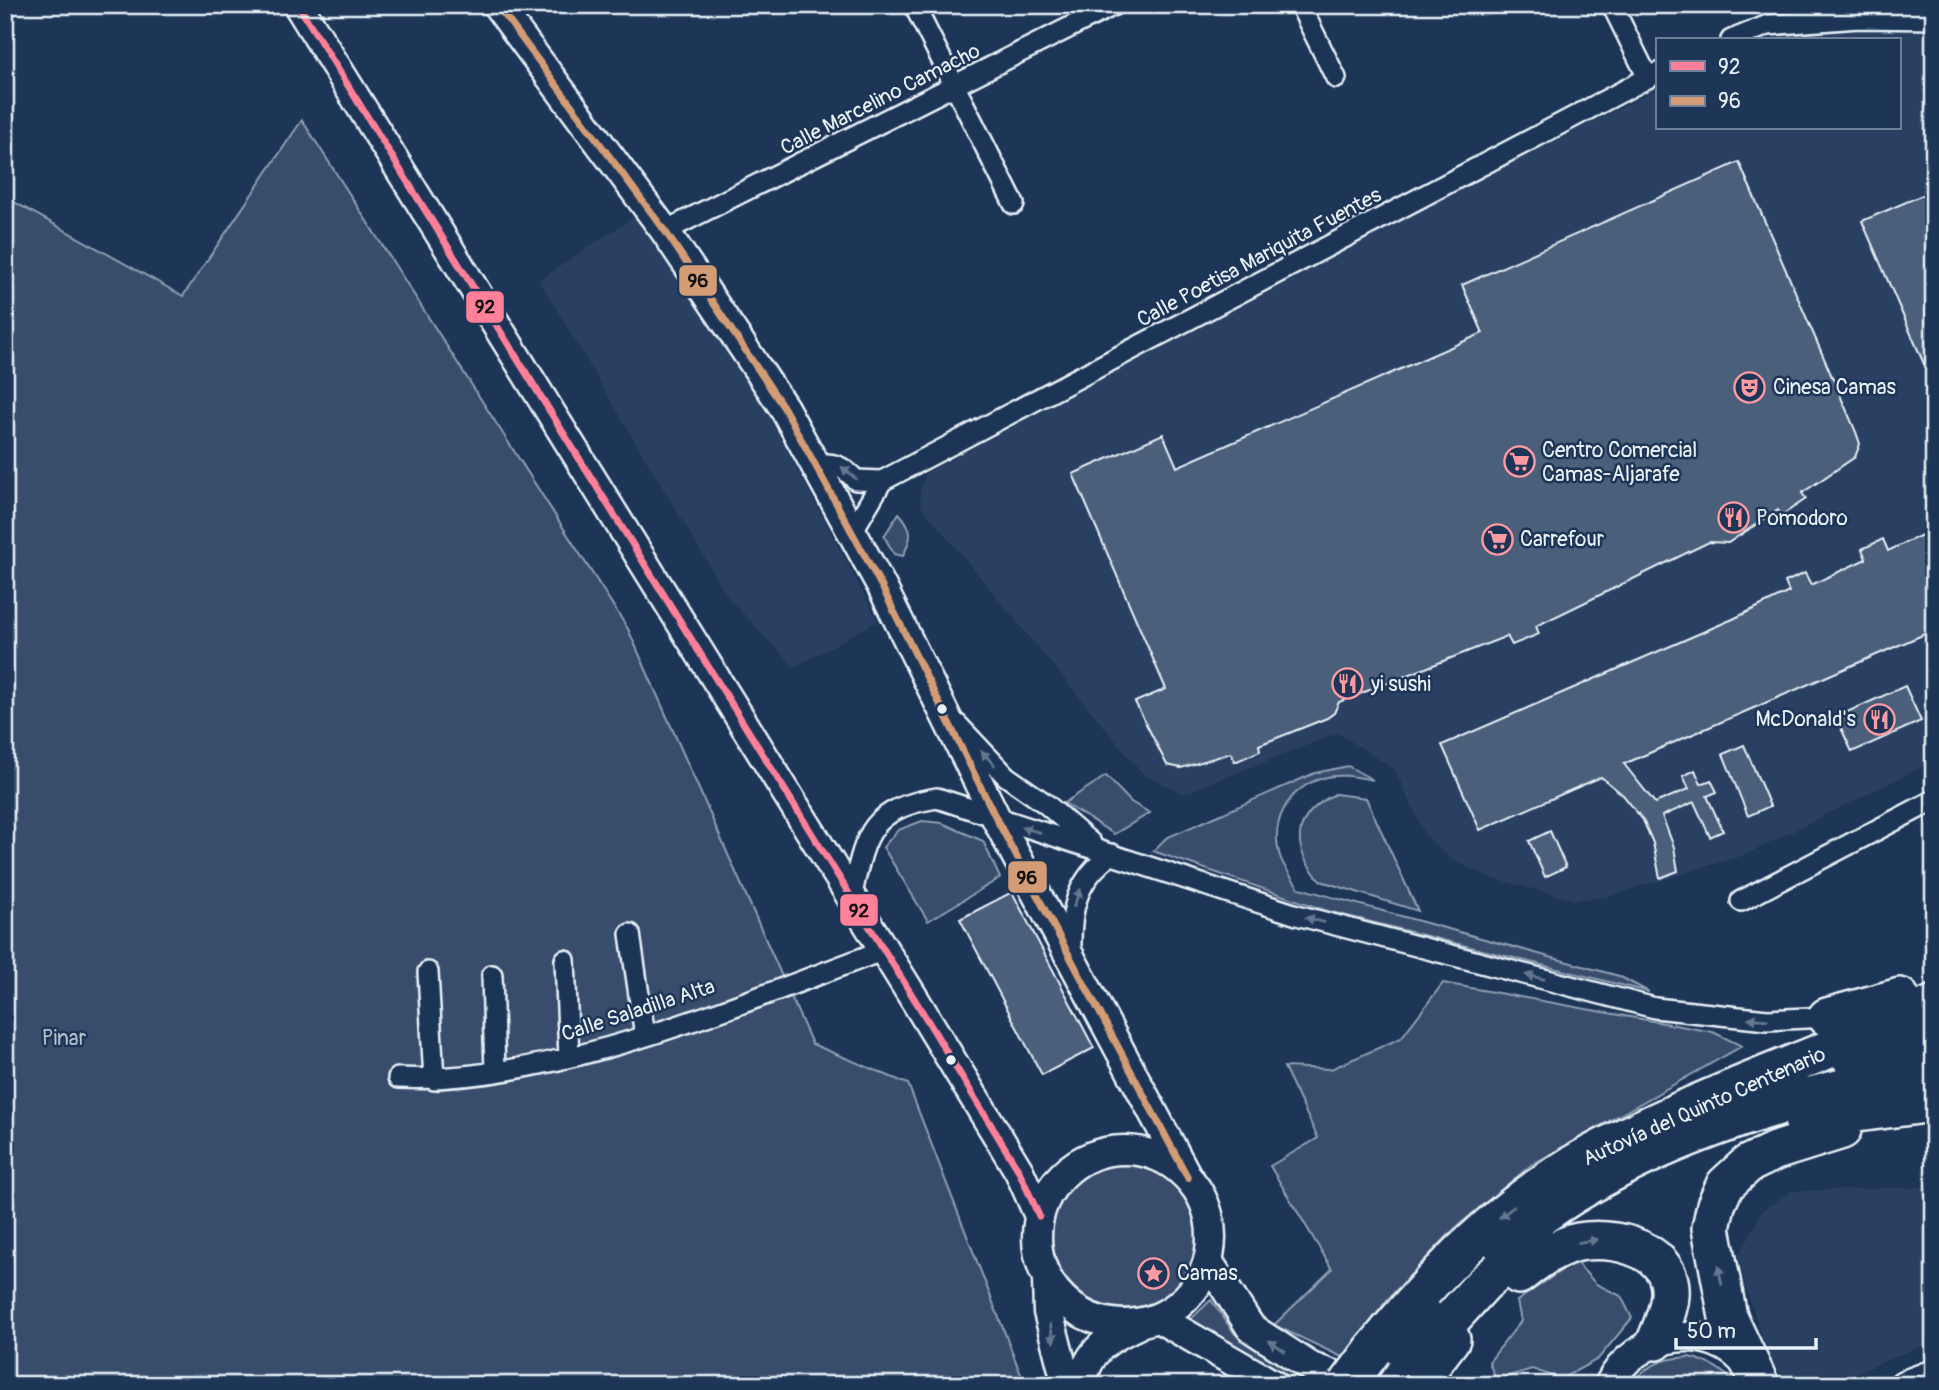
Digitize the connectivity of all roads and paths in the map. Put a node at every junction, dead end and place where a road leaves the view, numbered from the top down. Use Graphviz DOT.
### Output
graph roads {
  1 [pos="298,5"];
  2 [pos="497,5"];
  3 [pos="914,5"];
  4 [pos="1114,5"];
  5 [pos="1300,5"];
  6 [pos="1612,5"];
  7 [pos="1768,15"];
  8 [pos="1934,19"];
  9 [pos="1734,38"];
  10 [pos="1653,76"];
  11 [pos="1336,78"];
  12 [pos="956,87"];
  13 [pos="1014,204"];
  14 [pos="665,231"];
  15 [pos="816,464"];
  16 [pos="882,481"];
  17 [pos="852,532"];
  18 [pos="942,709"];
  19 [pos="1934,800"];
  20 [pos="997,820"];
  21 [pos="1104,851"];
  22 [pos="852,898"];
  23 [pos="1741,901"];
  24 [pos="630,934"];
  25 [pos="884,950"];
  26 [pos="1071,955"];
  27 [pos="565,960"];
  28 [pos="428,972"];
  29 [pos="492,975"];
  30 [pos="1934,984"];
  31 [pos="1934,1004"];
  32 [pos="1826,1017"];
  33 [pos="645,1036"];
  34 [pos="1934,1037"];
  35 [pos="569,1058"];
  36 [pos="1934,1067"];
  37 [pos="495,1071"];
  38 [pos="398,1078"];
  39 [pos="434,1080"];
  40 [pos="1934,1105"];
  41 [pos="1934,1123"];
  42 [pos="1863,1125"];
  43 [pos="1583,1159"];
  44 [pos="1188,1178"];
  45 [pos="1039,1216"];
  46 [pos="1208,1261"];
  47 [pos="1047,1279"];
  48 [pos="1149,1320"];
  49 [pos="1656,1341"];
  50 [pos="1399,1372"];
  51 [pos="1934,1376"];
  52 [pos="1609,1381"];
  53 [pos="1067,1385"];
  54 [pos="1081,1385"];
  55 [pos="1275,1385"];
  56 [pos="1348,1385"];
  57 [pos="1361,1385"];
  58 [pos="1760,1385"];
  59 [pos="1904,1385"];
  60 [pos="1920,1385"];
  1 -- 22 [label="main road"];
  2 -- 14 [label="main road"];
  3 -- 12 [label="street"];
  4 -- 12 [label="street, Calle Marcelino Camacho"];
  5 -- 11 [label="street"];
  6 -- 10 [label="street"];
  7 -- 8 [label="street"];
  7 -- 9 [label="street"];
  10 -- 16 [label="street, Calle Poetisa Mariquita Fuentes"];
  12 -- 13 [label="street"];
  12 -- 14 [label="street, Calle Marcelino Camacho"];
  14 -- 15 [label="main road"];
  16 -- 15 [label="street, one-way"];
  15 -- 17 [label="main road"];
  16 -- 17 [label="street"];
  17 -- 18 [label="main road"];
  18 -- 20 [label="main road"];
  21 -- 18 [label="street, one-way"];
  19 -- 23 [label="street"];
  21 -- 20 [label="street, one-way"];
  20 -- 22 [label="street"];
  20 -- 26 [label="main road"];
  26 -- 21 [label="street, one-way"];
  32 -- 21 [label="street, one-way"];
  22 -- 25 [label="main road"];
  24 -- 33 [label="street"];
  25 -- 33 [label="street, Calle Saladilla Alta"];
  25 -- 45 [label="main road"];
  26 -- 44 [label="main road"];
  27 -- 35 [label="street"];
  28 -- 39 [label="street"];
  29 -- 37 [label="street"];
  30 -- 32 [label="highway"];
  31 -- 43 [label="highway, Autovía del Quinto Centenario"];
  33 -- 35 [label="street, Calle Saladilla Alta"];
  34 -- 43 [label="highway"];
  35 -- 37 [label="street, Calle Saladilla Alta"];
  36 -- 50 [label="highway"];
  37 -- 39 [label="street, Calle Saladilla Alta"];
  38 -- 39 [label="street, Calle Saladilla Alta"];
  40 -- 42 [label="highway"];
  40 -- 50 [label="highway, Autovía del Quinto Centenario"];
  41 -- 42 [label="highway"];
  58 -- 42 [label="highway, one-way"];
  43 -- 50 [label="highway, Autovía del Quinto Centenario, one-way"];
  44 -- 45 [label="main road"];
  44 -- 46 [label="main road"];
  45 -- 47 [label="main road"];
  46 -- 48 [label="main road"];
  57 -- 46 [label="main road, one-way"];
  47 -- 48 [label="main road"];
  47 -- 53 [label="main road, one-way"];
  48 -- 54 [label="main road"];
  48 -- 55 [label="main road"];
  50 -- 49 [label="highway, one-way"];
  49 -- 52 [label="main road"];
  49 -- 58 [label="main road"];
  50 -- 56 [label="highway, Autovía del Quinto Centenario, bridge"];
  51 -- 59 [label="main road"];
  51 -- 60 [label="main road"];
}
